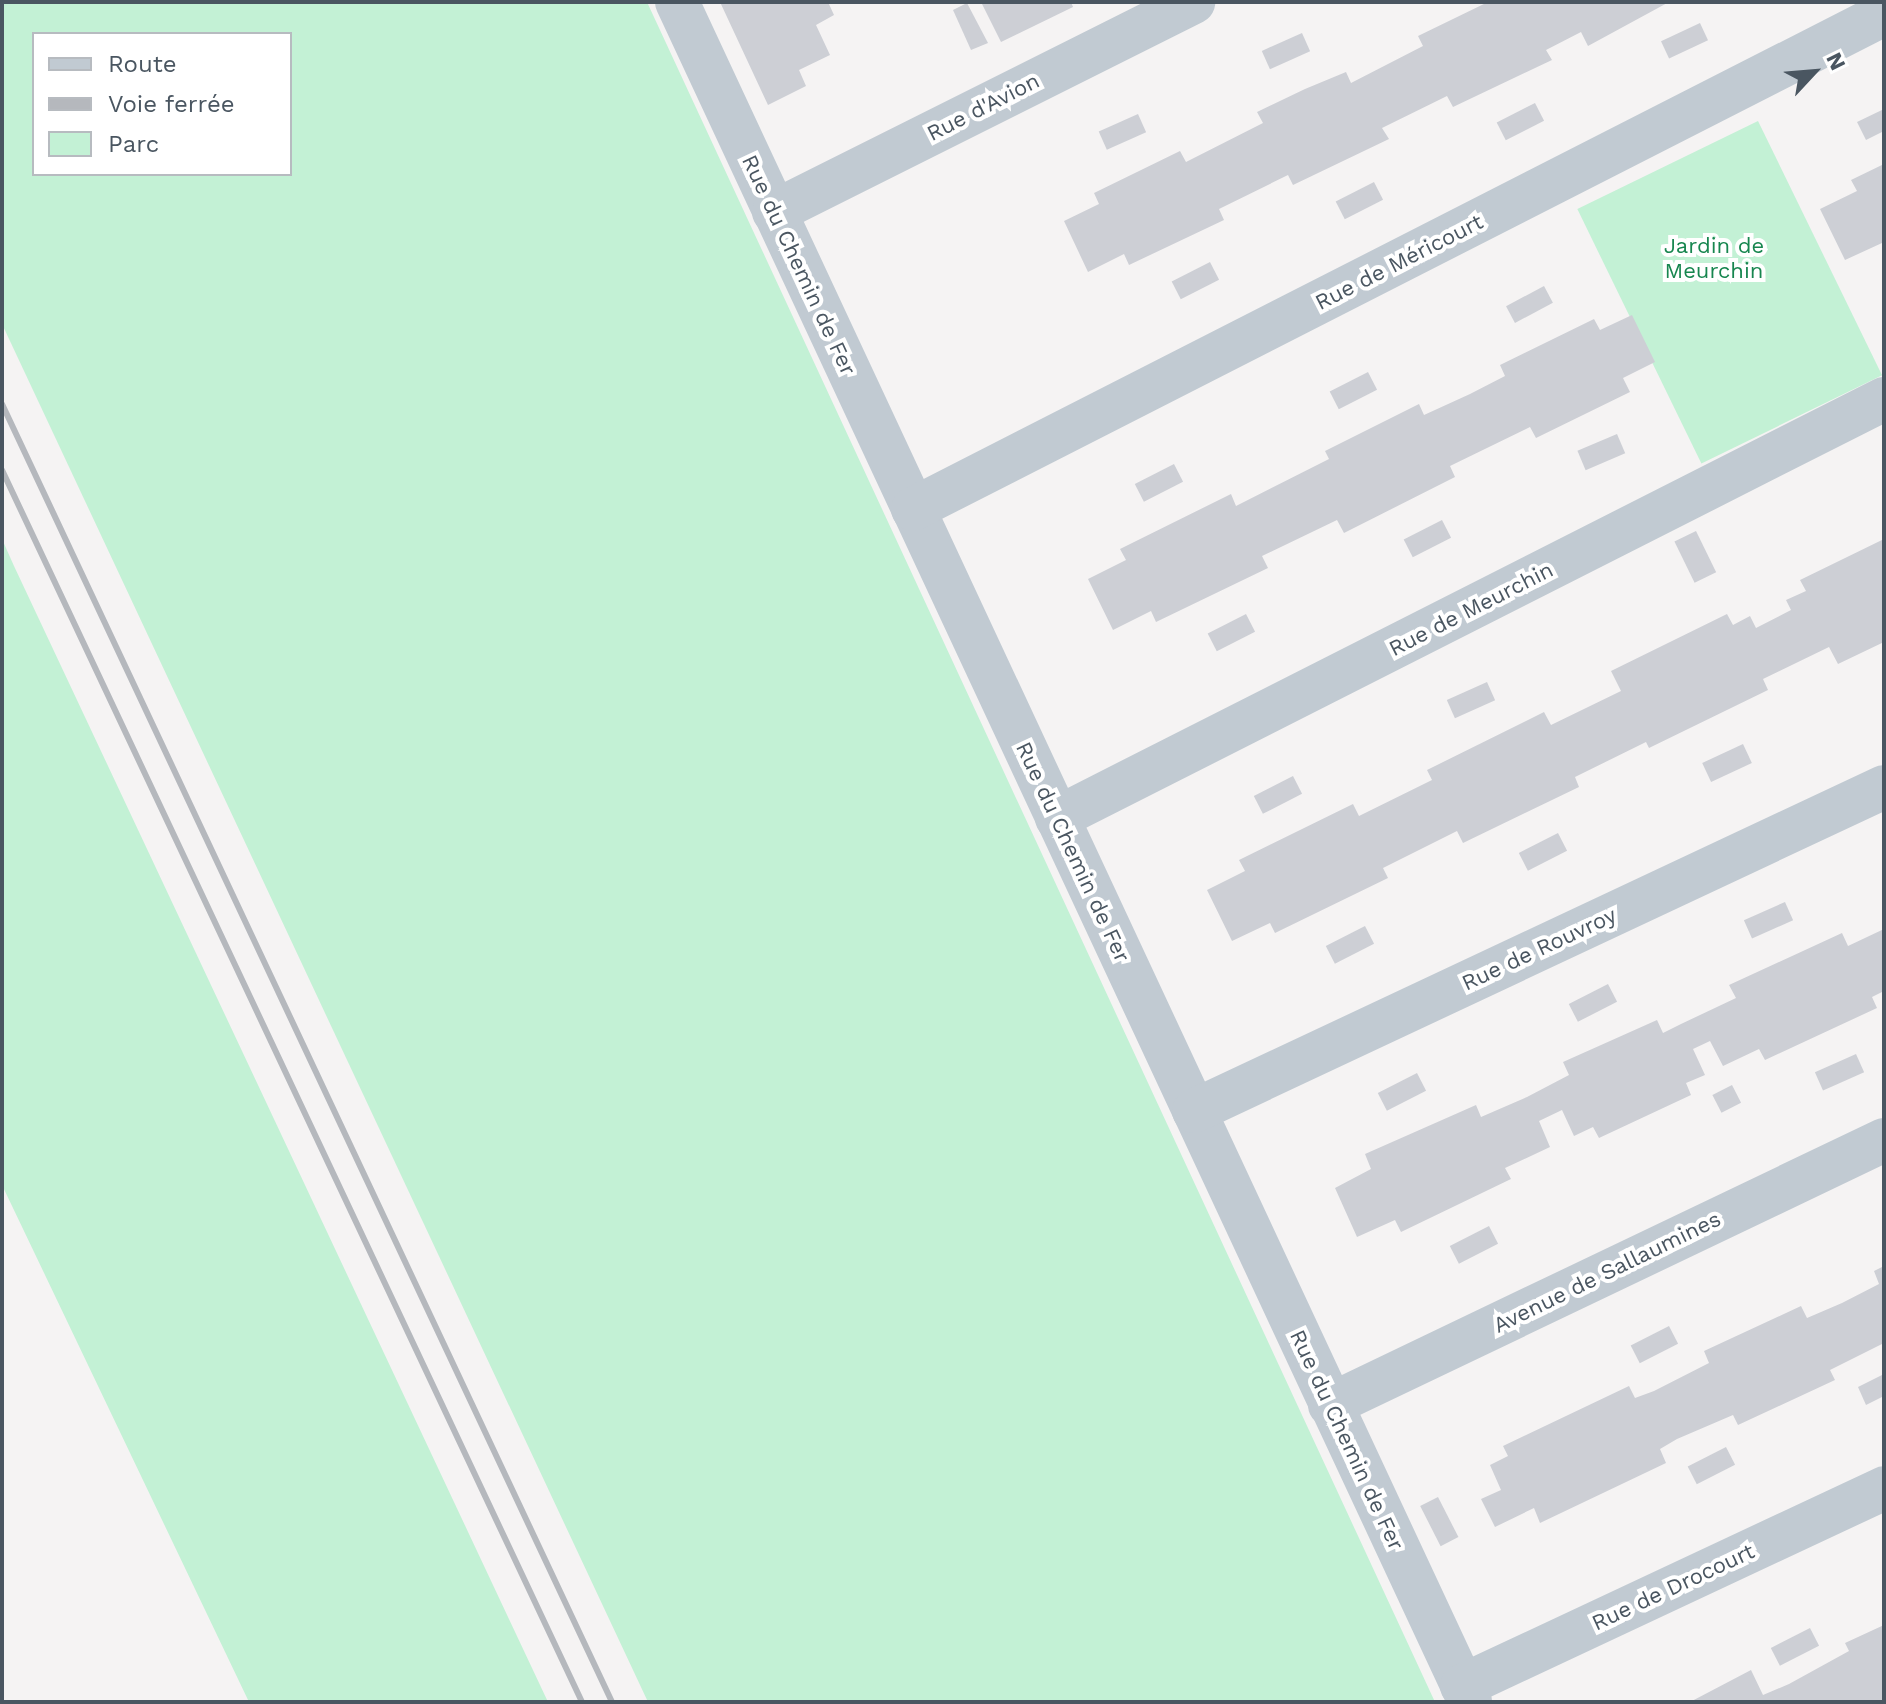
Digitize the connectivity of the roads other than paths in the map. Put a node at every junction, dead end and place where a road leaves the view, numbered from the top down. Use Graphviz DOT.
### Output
graph roads {
  1 [pos="677,2"];
  2 [pos="1193,2"];
  3 [pos="1884,14"];
  4 [pos="774,212"];
  5 [pos="1884,399"];
  6 [pos="913,509"];
  7 [pos="1884,787"];
  8 [pos="1057,818"];
  9 [pos="1194,1111"];
  10 [pos="1884,1140"];
  11 [pos="1330,1405"];
  12 [pos="1884,1488"];
  13 [pos="1466,1694"];
  1 -- 4 [label="street, Rue du Chemin de Fer"];
  2 -- 4 [label="street, Rue d'Avion"];
  3 -- 6 [label="street, Rue de Méricourt"];
  4 -- 6 [label="street, Rue du Chemin de Fer"];
  5 -- 8 [label="street, Rue de Meurchin"];
  6 -- 8 [label="street, Rue du Chemin de Fer"];
  7 -- 9 [label="street, Rue de Rouvroy"];
  8 -- 9 [label="street, Rue du Chemin de Fer"];
  9 -- 11 [label="street, Rue du Chemin de Fer"];
  10 -- 11 [label="street, Avenue de Sallaumines"];
  11 -- 13 [label="street, Rue du Chemin de Fer"];
  12 -- 13 [label="street, Rue de Drocourt"];
}
